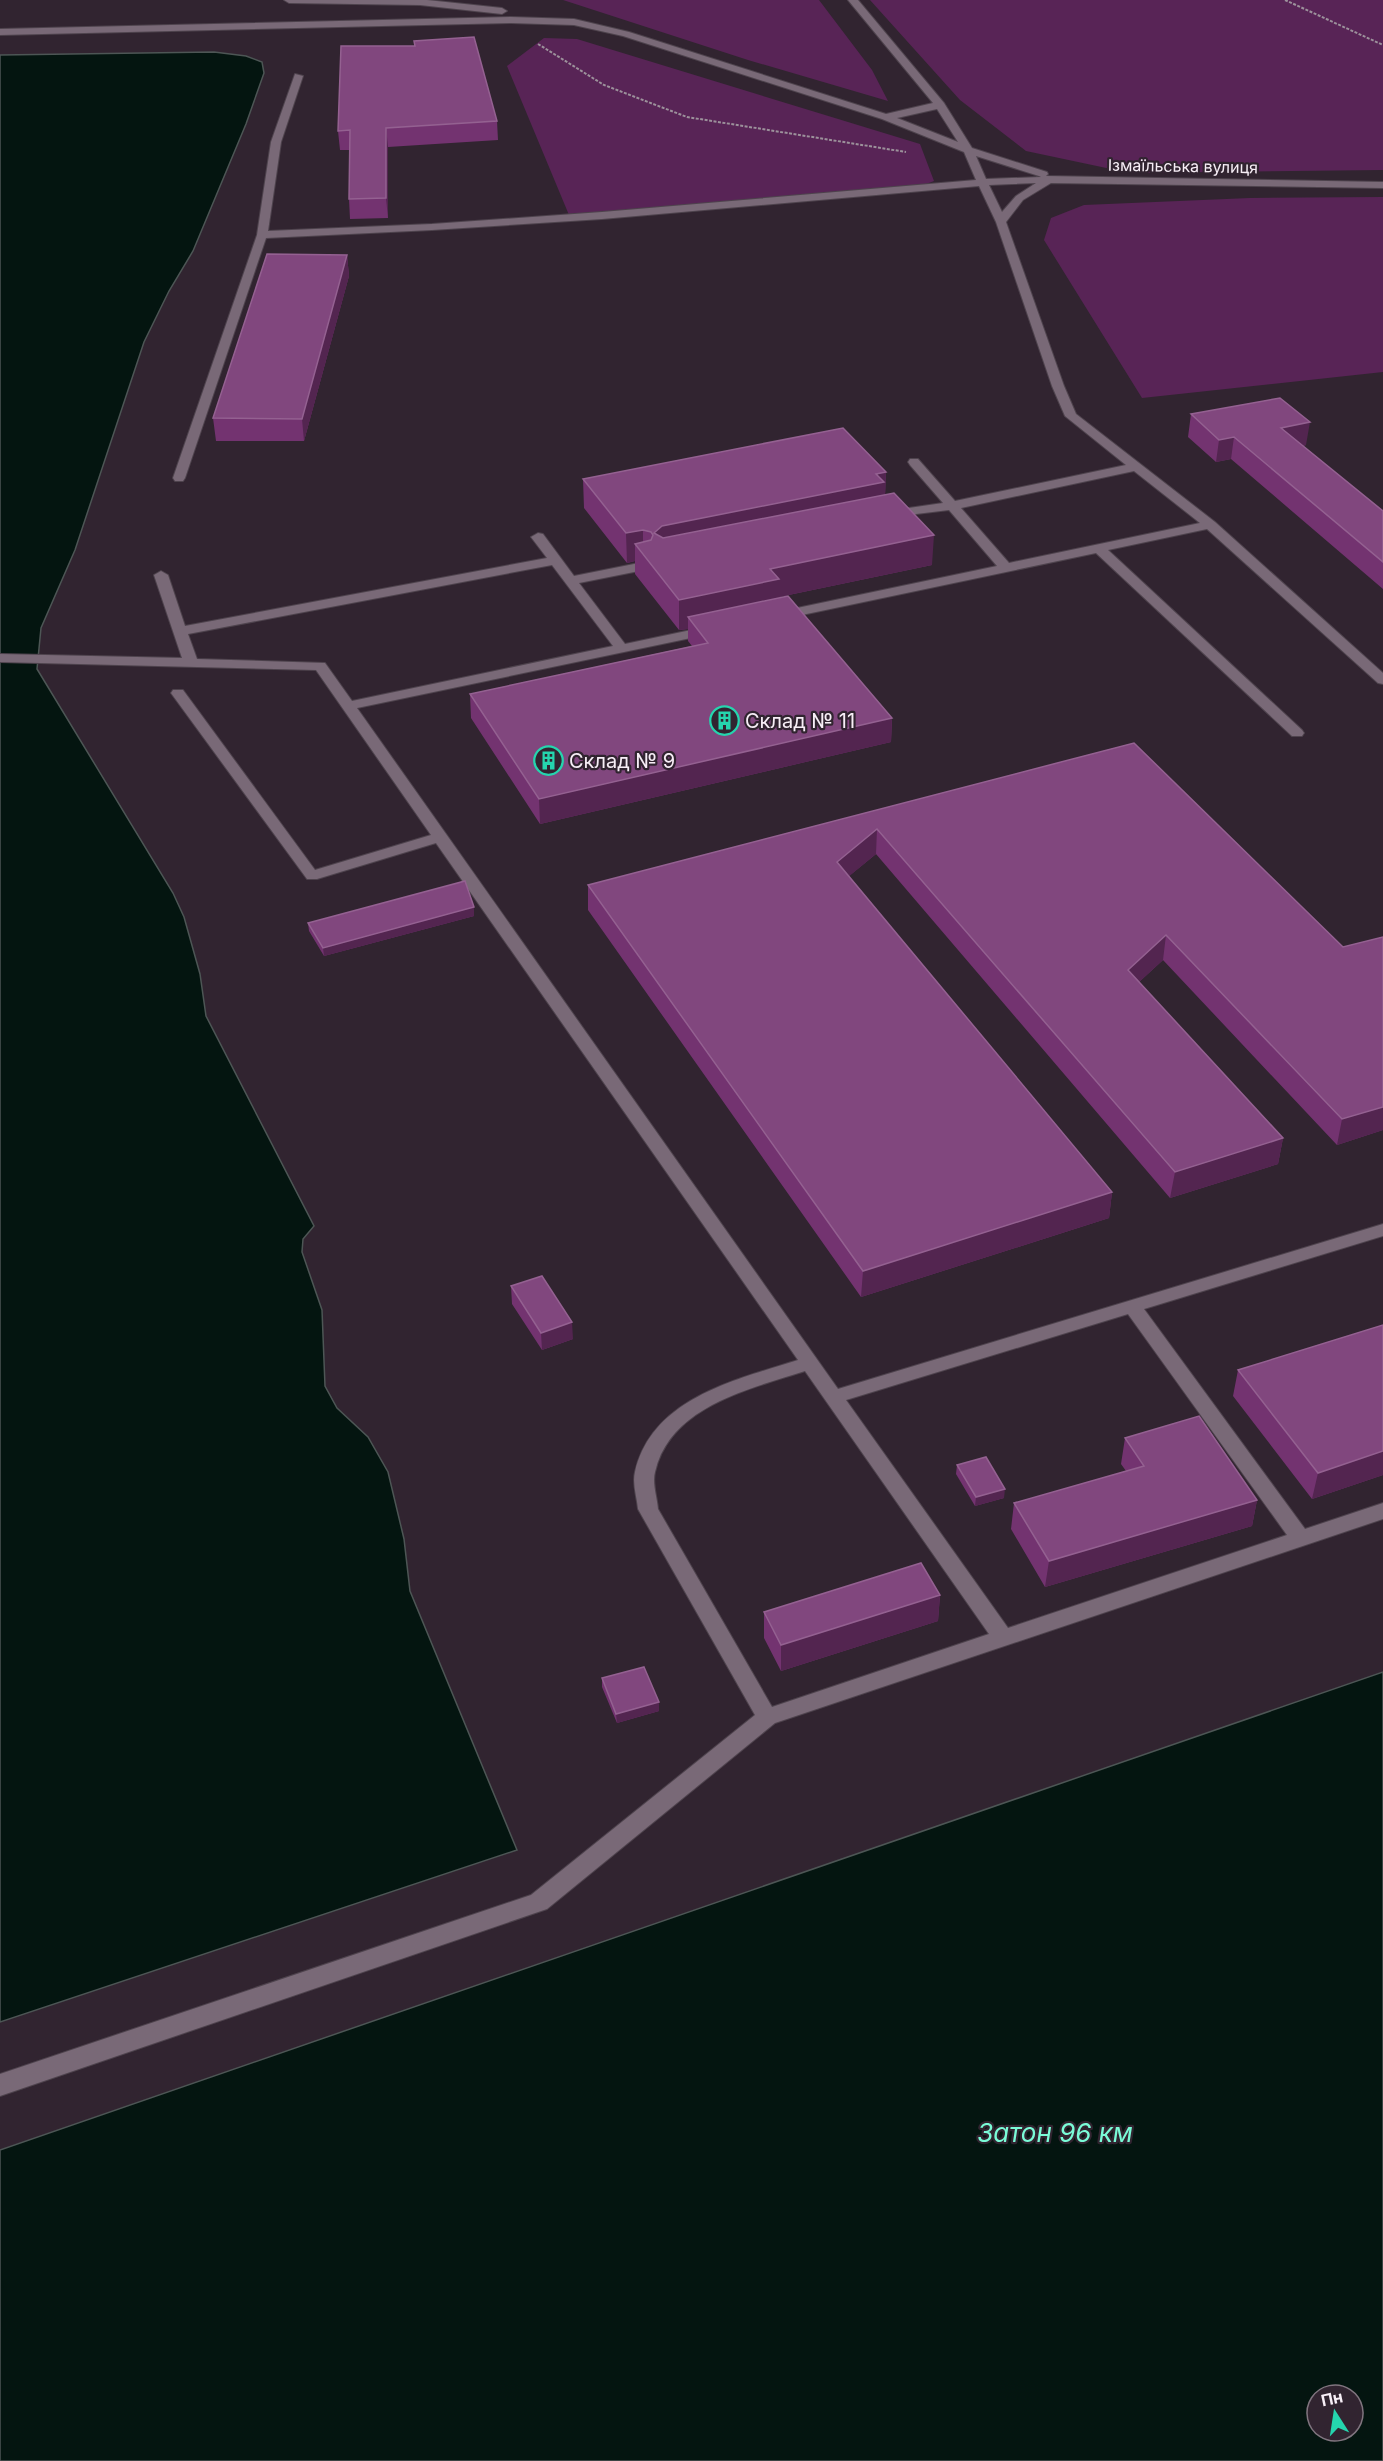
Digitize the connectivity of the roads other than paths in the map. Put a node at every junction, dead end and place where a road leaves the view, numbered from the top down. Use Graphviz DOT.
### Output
graph roads {
  1 [pos="289,0"];
  2 [pos="853,0"];
  3 [pos="325,1"];
  4 [pos="526,20"];
  5 [pos="402,22"];
  6 [pos="291,25"];
  7 [pos="0,32"];
  8 [pos="298,76"];
  9 [pos="940,105"];
  10 [pos="886,117"];
  11 [pos="968,150"];
  12 [pos="1063,179"];
  13 [pos="982,182"];
  14 [pos="1383,185"];
  15 [pos="1001,222"];
  16 [pos="262,235"];
  17 [pos="914,462"];
  18 [pos="1137,467"];
  19 [pos="179,478"];
  20 [pos="951,506"];
  21 [pos="880,517"];
  22 [pos="1210,525"];
  23 [pos="538,537"];
  24 [pos="1099,549"];
  25 [pos="555,560"];
  26 [pos="644,566"];
  27 [pos="1006,568"];
  28 [pos="161,575"];
  29 [pos="571,581"];
  30 [pos="761,619"];
  31 [pos="726,626"];
  32 [pos="180,631"];
  33 [pos="621,648"];
  34 [pos="0,658"];
  35 [pos="191,663"];
  36 [pos="1383,680"];
  37 [pos="178,693"];
  38 [pos="347,706"];
  39 [pos="1297,733"];
  40 [pos="439,837"];
  41 [pos="1383,1230"];
  42 [pos="1132,1306"];
  43 [pos="810,1363"];
  44 [pos="834,1397"];
  45 [pos="1383,1511"];
  46 [pos="1301,1539"];
  47 [pos="1003,1638"];
  48 [pos="767,1717"];
  49 [pos="0,2085"];
  1 -- 3 [label="street"];
  2 -- 9 [label="street"];
  3 -- 4 [label="street"];
  3 -- 5 [label="street"];
  3 -- 6 [label="street"];
  4 -- 5 [label="street"];
  4 -- 10 [label="street"];
  5 -- 6 [label="street"];
  6 -- 7 [label="street"];
  8 -- 16 [label="street"];
  9 -- 10 [label="street"];
  9 -- 11 [label="street"];
  10 -- 11 [label="street"];
  11 -- 12 [label="street"];
  11 -- 13 [label="street"];
  12 -- 13 [label="street, Ізмаїльська вулиця"];
  12 -- 14 [label="street, Ізмаїльська вулиця"];
  12 -- 15 [label="street"];
  13 -- 15 [label="street"];
  13 -- 16 [label="street, Ізмаїльська вулиця"];
  15 -- 18 [label="street"];
  16 -- 19 [label="street"];
  17 -- 20 [label="street"];
  18 -- 20 [label="street"];
  18 -- 22 [label="street"];
  20 -- 21 [label="street"];
  20 -- 27 [label="street"];
  22 -- 24 [label="street"];
  22 -- 36 [label="street"];
  23 -- 25 [label="street"];
  24 -- 27 [label="street"];
  24 -- 39 [label="street"];
  25 -- 29 [label="street"];
  25 -- 32 [label="street"];
  26 -- 29 [label="street"];
  27 -- 30 [label="street"];
  28 -- 32 [label="street"];
  29 -- 33 [label="street"];
  31 -- 33 [label="street"];
  32 -- 35 [label="street"];
  33 -- 38 [label="street"];
  34 -- 35 [label="street"];
  35 -- 38 [label="street"];
  37 -- 40 [label="street"];
  38 -- 40 [label="street"];
  40 -- 43 [label="street"];
  41 -- 42 [label="street"];
  42 -- 44 [label="street"];
  42 -- 46 [label="street"];
  43 -- 44 [label="street"];
  43 -- 48 [label="street"];
  44 -- 47 [label="street"];
  45 -- 46 [label="street"];
  46 -- 47 [label="street"];
  47 -- 48 [label="street"];
  48 -- 49 [label="street"];
}
